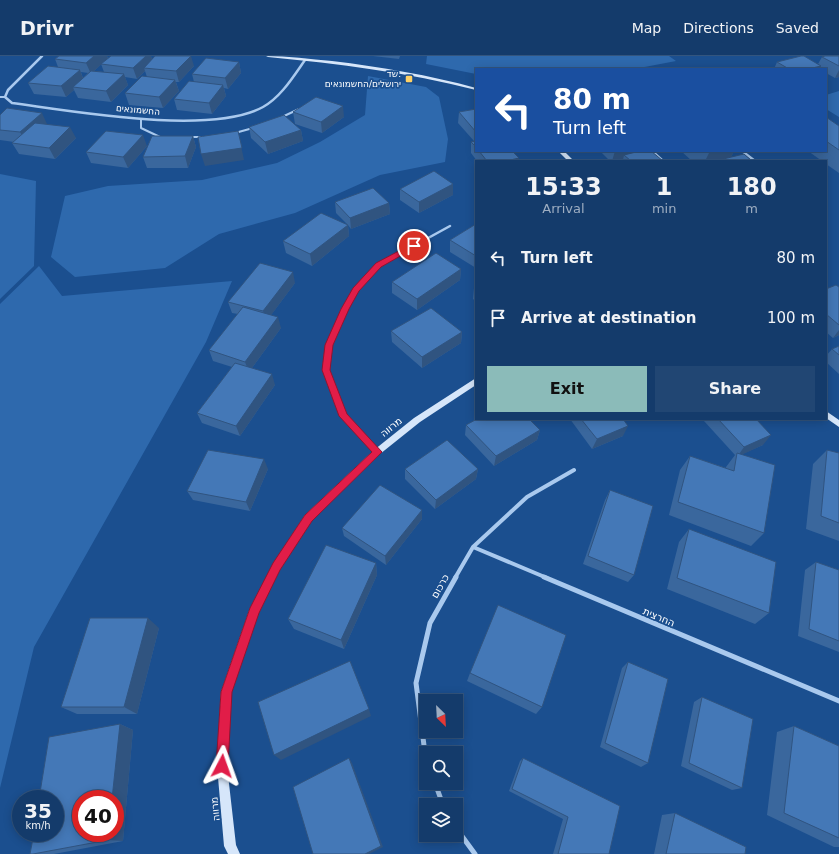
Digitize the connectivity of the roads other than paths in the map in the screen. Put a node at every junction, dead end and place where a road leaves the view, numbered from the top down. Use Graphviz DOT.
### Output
graph roads {
  1 [pos="42,56"];
  2 [pos="268,56"];
  3 [pos="305,60"];
  4 [pos="475,89"];
  5 [pos="5,97"];
  6 [pos="0,98"];
  7 [pos="301,108"];
  8 [pos="281,118"];
  9 [pos="141,119"];
  10 [pos="256,127"];
  11 [pos="230,134"];
  12 [pos="166,137"];
  13 [pos="188,137"];
  14 [pos="204,137"];
  15 [pos="562,152"];
  16 [pos="653,152"];
  17 [pos="743,152"];
  18 [pos="570,160"];
  19 [pos="662,160"];
  20 [pos="753,160"];
  21 [pos="450,226"];
  22 [pos="475,382"];
  23 [pos="827,415"];
  24 [pos="839,424"];
  25 [pos="377,452"];
  26 [pos="574,470"];
  27 [pos="473,547"];
  28 [pos="839,701"];
  29 [pos="424,746"];
  30 [pos="463,838"];
  31 [pos="234,854"];
  32 [pos="475,854"];
  1 -- 5 [label="street"];
  2 -- 3 [label="street"];
  3 -- 4 [label="street"];
  3 -- 9 [label="street, החשמונאים"];
  5 -- 6 [label="lane"];
  5 -- 9 [label="street, החשמונאים"];
  7 -- 8 [label="lane"];
  9 -- 12 [label="lane"];
  10 -- 11 [label="lane"];
  13 -- 14 [label="lane"];
  15 -- 18 [label="street"];
  16 -- 19 [label="street"];
  17 -- 20 [label="street"];
  21 -- 25 [label="lane"];
  22 -- 25 [label="street, מרווה"];
  23 -- 24 [label="street"];
  25 -- 31 [label="street, מרווה"];
  26 -- 27 [label="street, כרכום"];
  27 -- 28 [label="street, החרצית"];
  27 -- 29 [label="street, כרכום"];
  30 -- 32 [label="street"];
}
